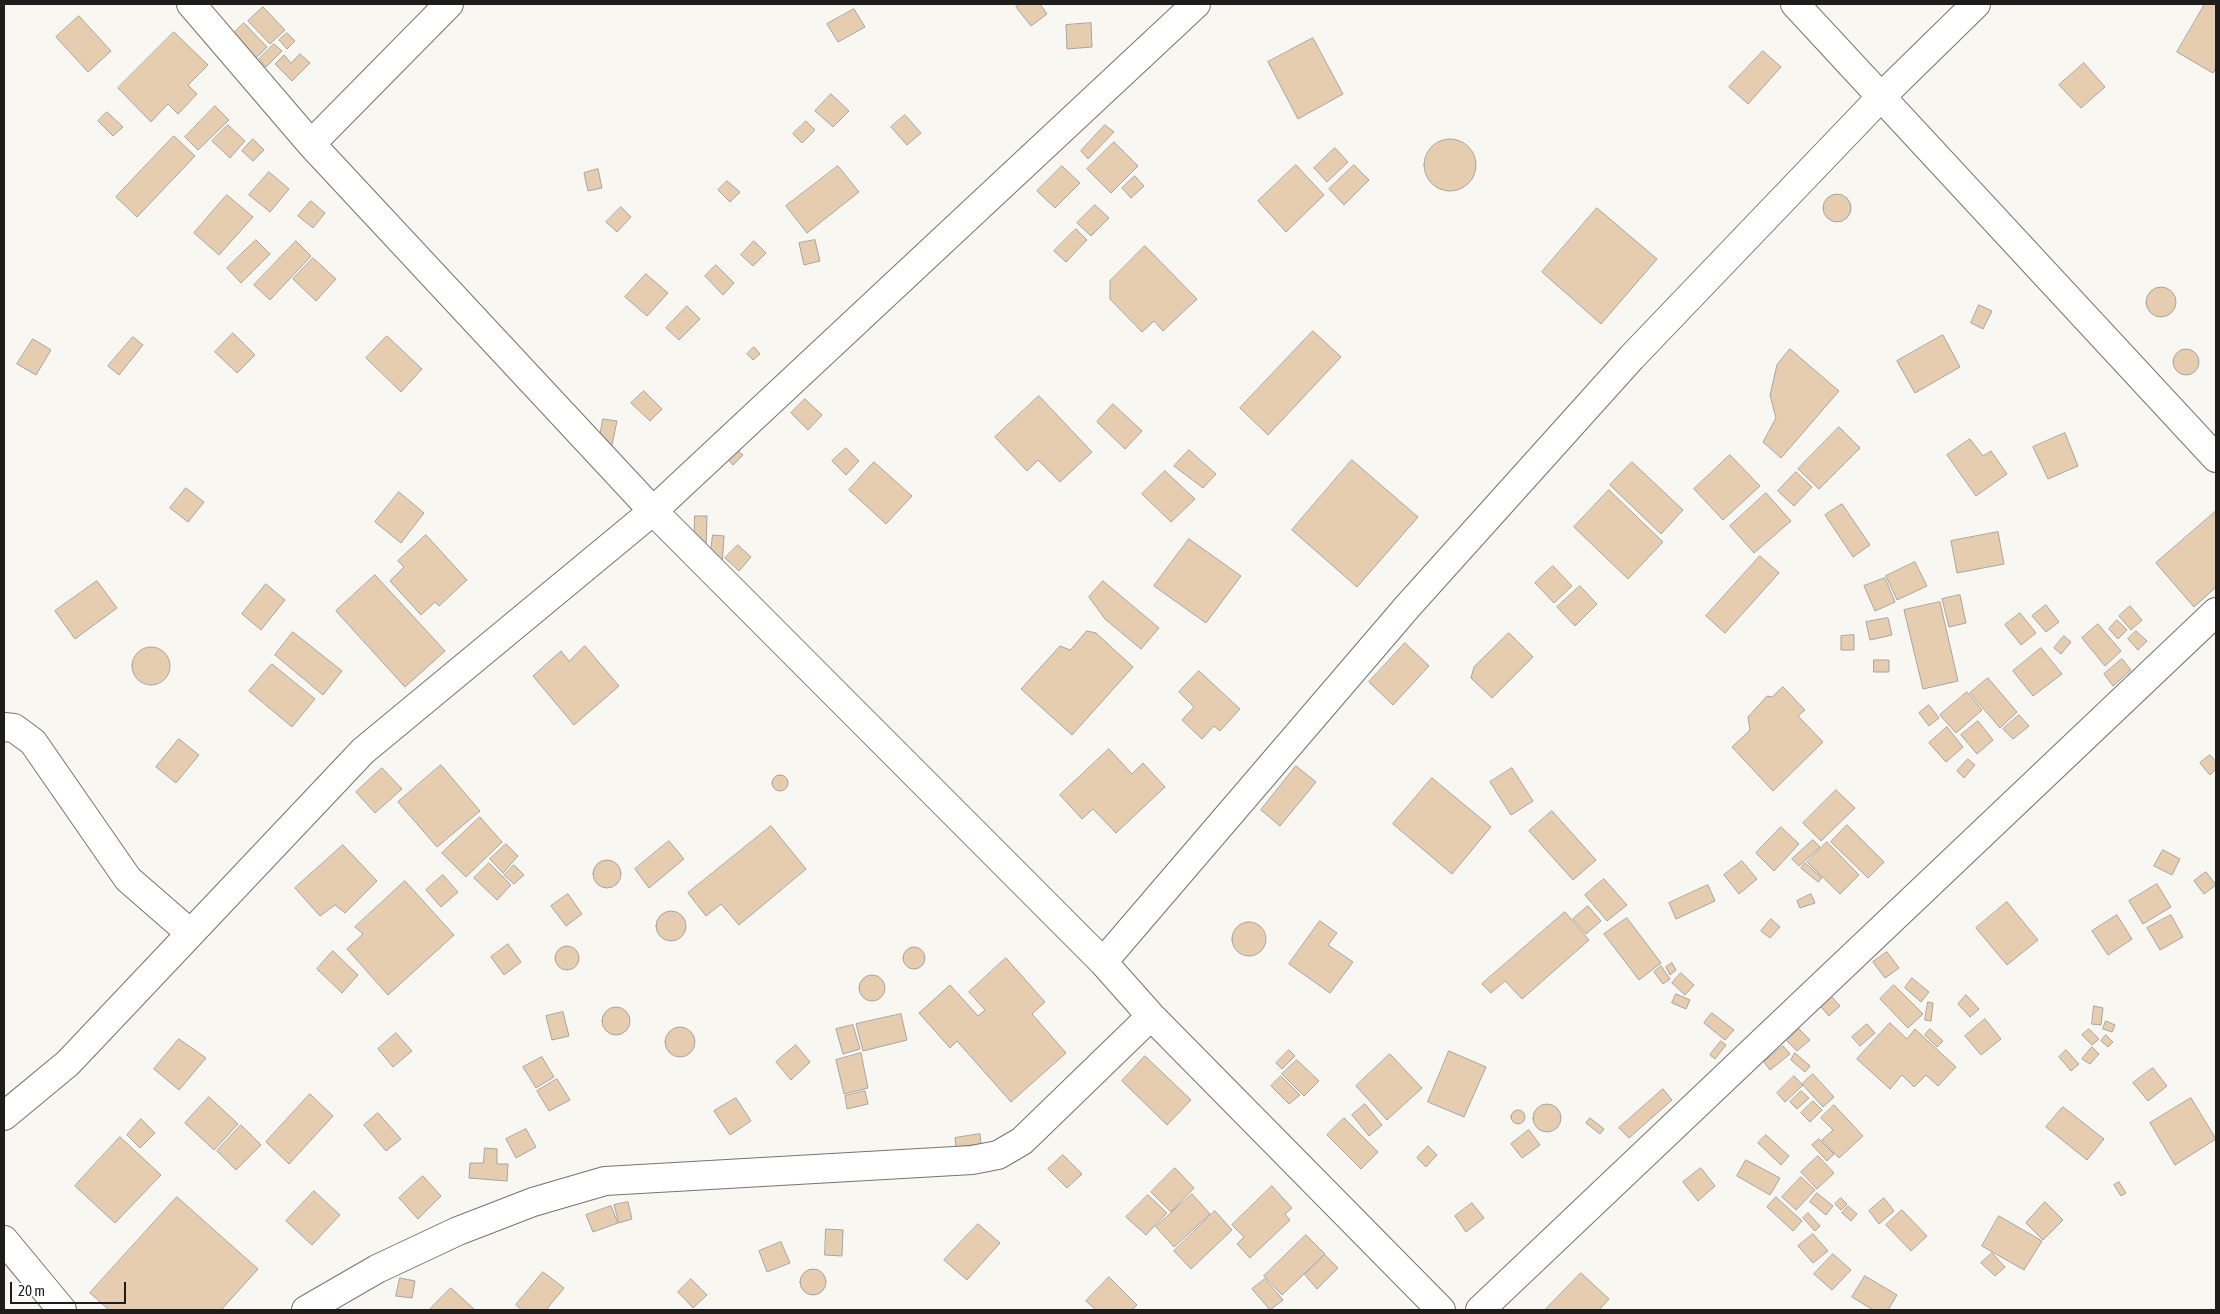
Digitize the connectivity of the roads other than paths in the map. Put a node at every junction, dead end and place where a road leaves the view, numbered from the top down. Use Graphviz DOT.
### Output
graph roads {
  1 [pos="191,4"];
  2 [pos="448,4"];
  3 [pos="1196,4"];
  4 [pos="1795,4"];
  5 [pos="1976,4"];
  6 [pos="1881,97"];
  7 [pos="311,144"];
  8 [pos="2216,458"];
  9 [pos="653,511"];
  10 [pos="2216,612"];
  11 [pos="4,726"];
  12 [pos="190,932"];
  13 [pos="1103,962"];
  14 [pos="1152,1016"];
  15 [pos="4,1116"];
  16 [pos="4,1240"];
  17 [pos="62,1310"];
  18 [pos="306,1310"];
  19 [pos="1441,1310"];
  20 [pos="1480,1310"];
  1 -- 7 [label="street"];
  2 -- 7 [label="street"];
  3 -- 9 [label="street"];
  4 -- 6 [label="street"];
  5 -- 6 [label="street"];
  6 -- 8 [label="street"];
  6 -- 13 [label="street"];
  7 -- 9 [label="street"];
  9 -- 12 [label="street"];
  9 -- 13 [label="street"];
  10 -- 20 [label="street"];
  11 -- 12 [label="street"];
  12 -- 15 [label="street"];
  13 -- 14 [label="street"];
  14 -- 18 [label="street"];
  14 -- 19 [label="street"];
  16 -- 17 [label="street"];
}
